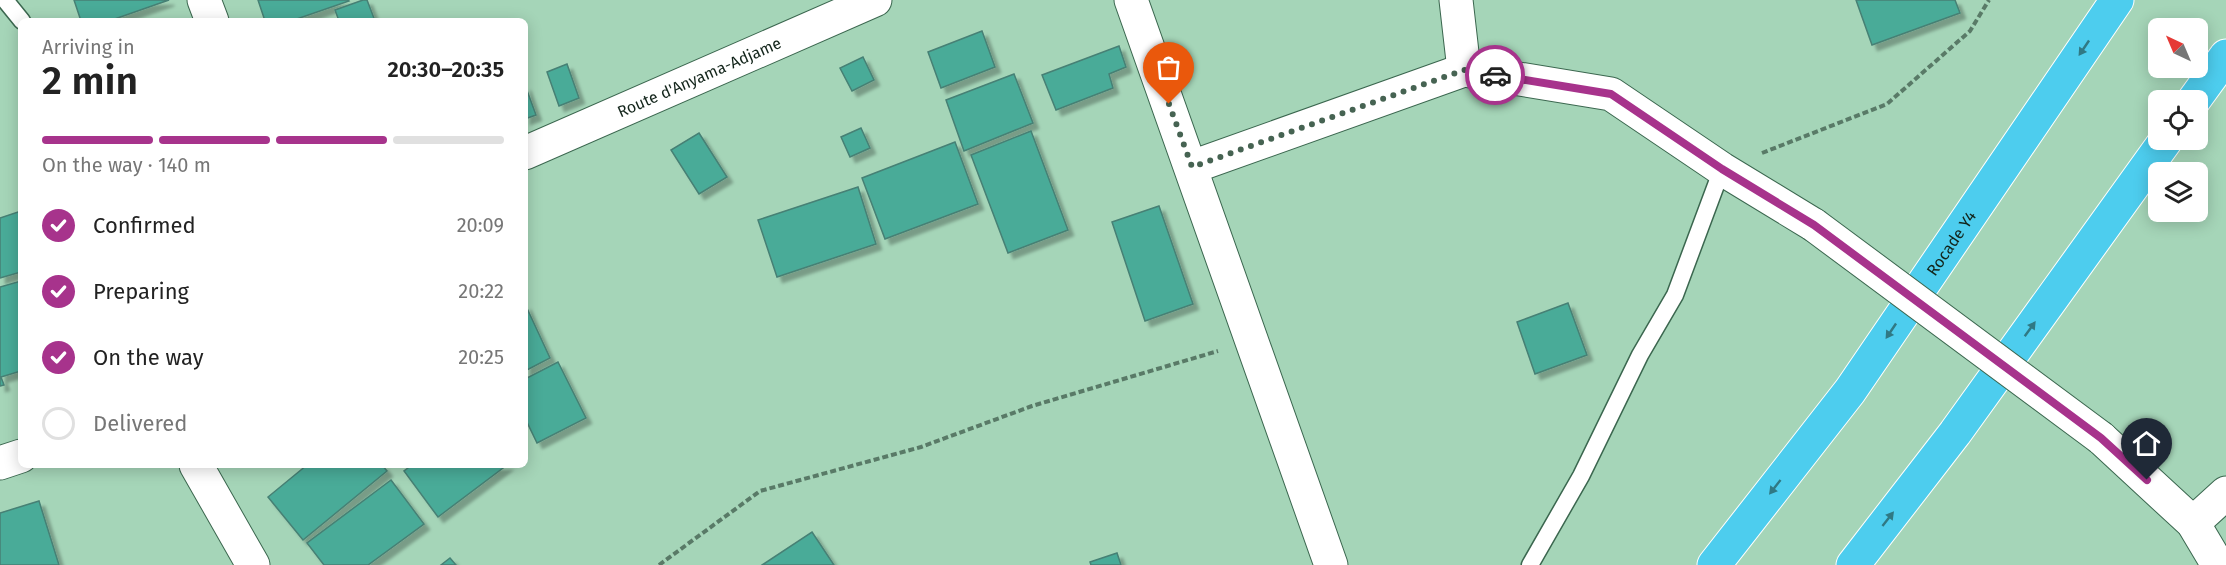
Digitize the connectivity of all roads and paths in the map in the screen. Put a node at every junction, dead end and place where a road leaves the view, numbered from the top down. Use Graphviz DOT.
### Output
graph roads {
  1 [pos="5,0"];
  2 [pos="204,0"];
  3 [pos="875,0"];
  4 [pos="1131,0"];
  5 [pos="1456,0"];
  6 [pos="1989,0"];
  7 [pos="2117,0"];
  8 [pos="20,18"];
  9 [pos="212,18"];
  10 [pos="2226,56"];
  11 [pos="1464,70"];
  12 [pos="2201,90"];
  13 [pos="2159,150"];
  14 [pos="528,152"];
  15 [pos="1192,167"];
  16 [pos="1722,169"];
  17 [pos="1250,342"];
  18 [pos="18,457"];
  19 [pos="0,463"];
  20 [pos="198,468"];
  21 [pos="2226,493"];
  22 [pos="2193,523"];
  23 [pos="254,565"];
  24 [pos="659,565"];
  25 [pos="1331,565"];
  26 [pos="1530,565"];
  27 [pos="1714,565"];
  28 [pos="1852,565"];
  29 [pos="2218,565"];
  1 -- 8 [label="lane"];
  2 -- 9 [label="street"];
  3 -- 14 [label="street, Route d'Anyama-Adjame"];
  4 -- 15 [label="street"];
  5 -- 11 [label="street"];
  6 -- 16 [label="path"];
  7 -- 27 [label="highway, Rocade Y4, one-way"];
  10 -- 12 [label="highway"];
  11 -- 15 [label="street"];
  11 -- 16 [label="street"];
  28 -- 13 [label="highway, one-way"];
  15 -- 17 [label="street"];
  16 -- 22 [label="street, bridge"];
  16 -- 26 [label="lane"];
  17 -- 24 [label="path"];
  17 -- 25 [label="street"];
  18 -- 19 [label="street"];
  20 -- 23 [label="street"];
  21 -- 22 [label="street"];
  22 -- 29 [label="street"];
}
